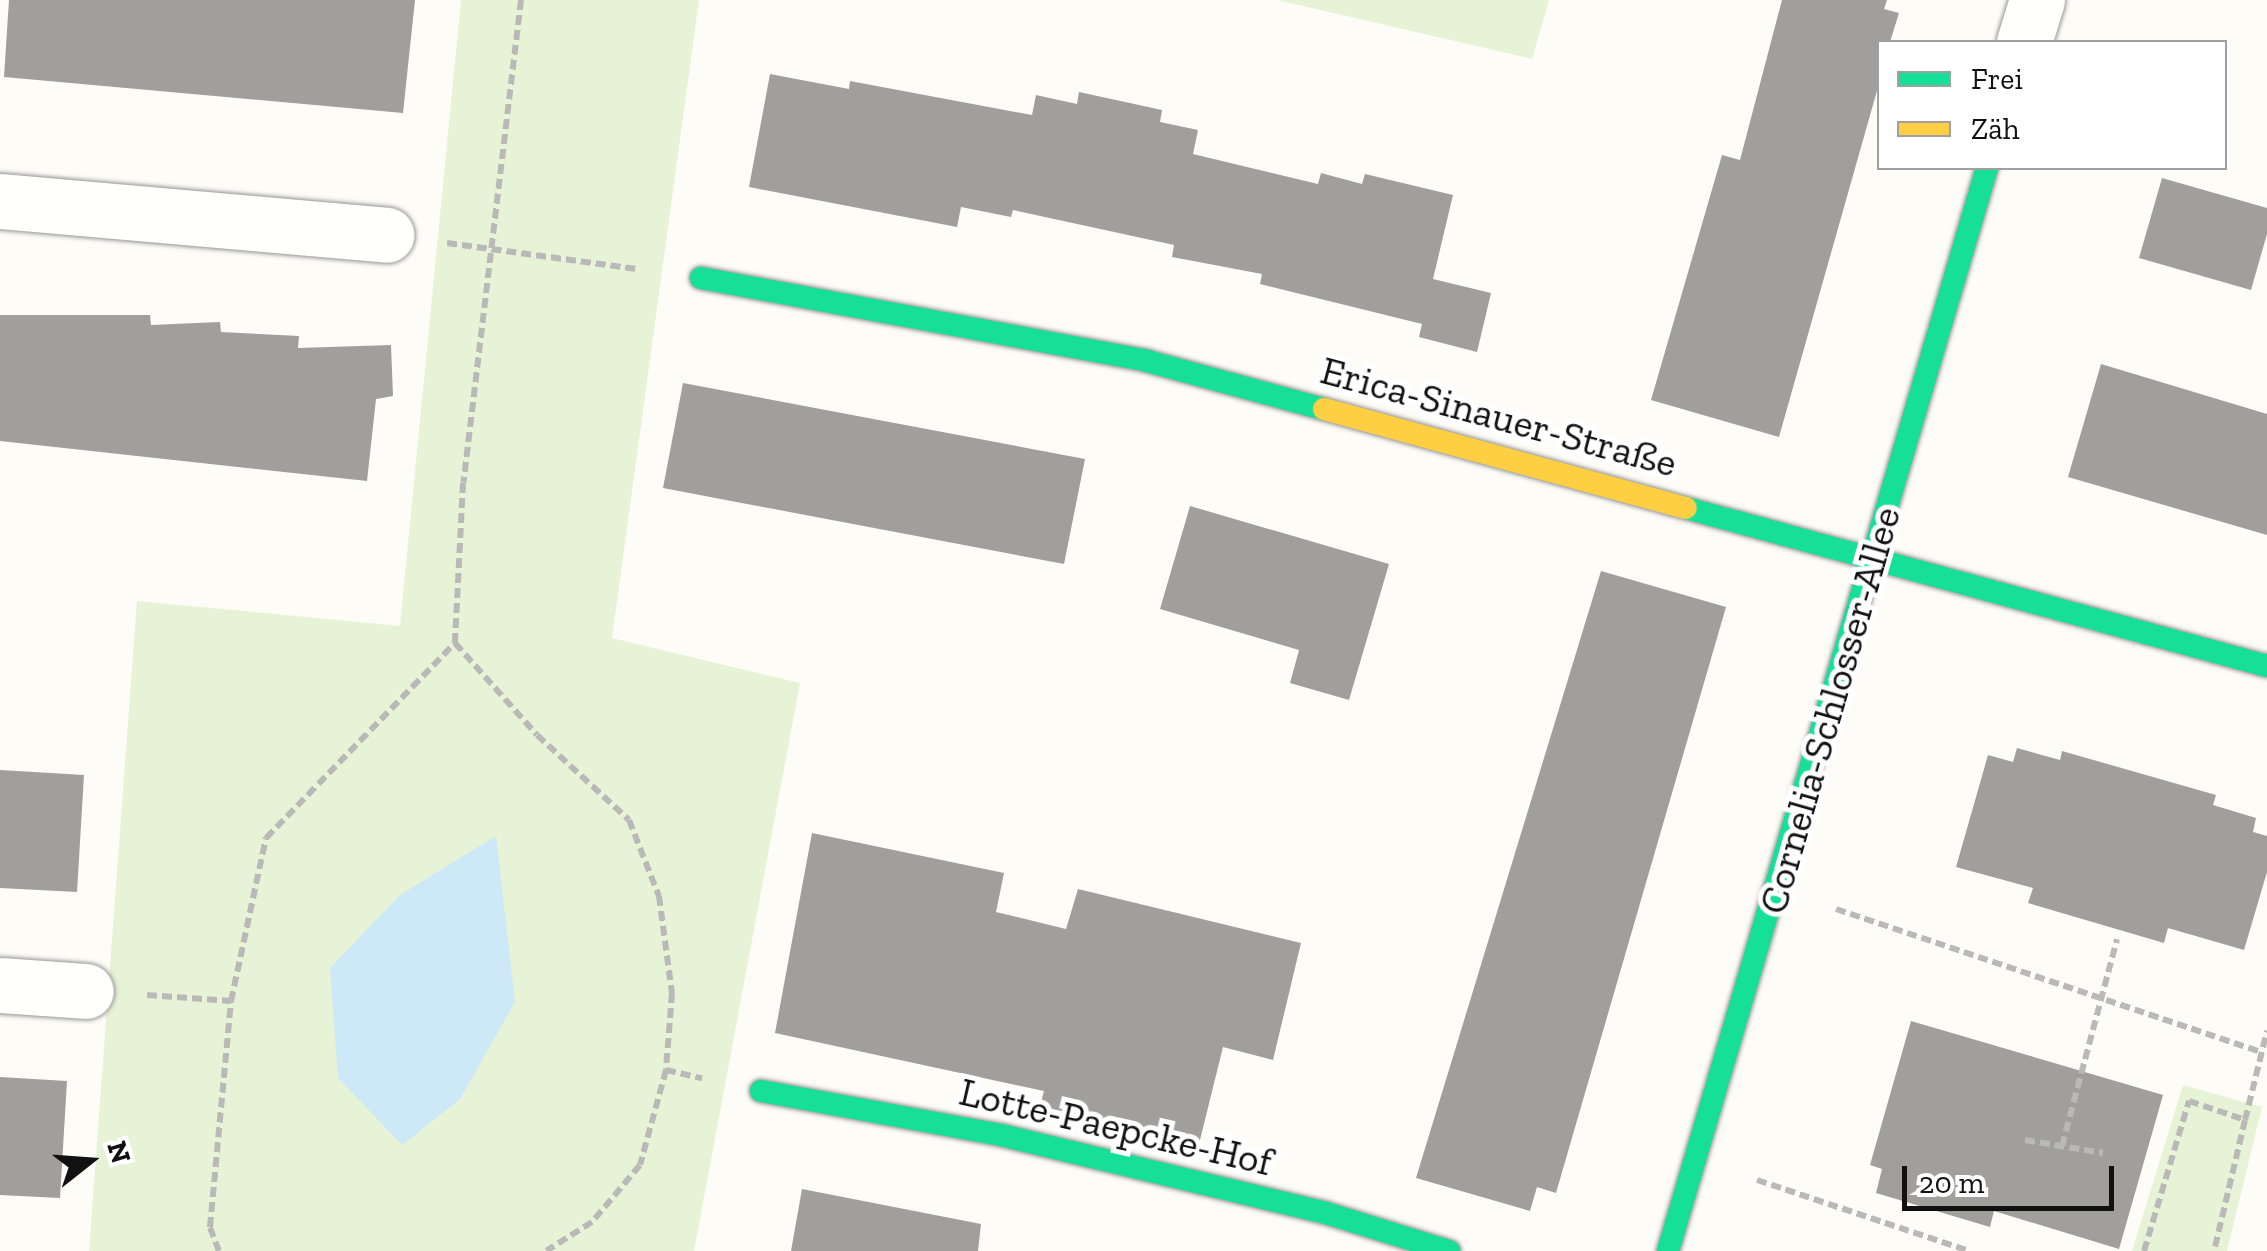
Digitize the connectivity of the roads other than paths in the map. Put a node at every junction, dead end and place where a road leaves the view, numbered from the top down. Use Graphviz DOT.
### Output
graph roads {
  1 [pos="2036,0"];
  2 [pos="2025,40"];
  3 [pos="1986,170"];
  4 [pos="0,201"];
  5 [pos="386,235"];
  6 [pos="701,278"];
  7 [pos="1873,558"];
  8 [pos="2267,666"];
  9 [pos="0,985"];
  10 [pos="86,991"];
  11 [pos="762,1091"];
  12 [pos="1449,1251"];
  13 [pos="1668,1251"];
  1 -- 2 [label="street"];
  3 -- 7 [label="street, Cornelia-Schlosser-Allee"];
  4 -- 5 [label="street"];
  6 -- 7 [label="street, Erica-Sinauer-Straße"];
  7 -- 8 [label="street, Erica-Sinauer-Straße"];
  7 -- 13 [label="street, Cornelia-Schlosser-Allee"];
  9 -- 10 [label="street"];
  11 -- 12 [label="street, Lotte-Paepcke-Hof"];
}
